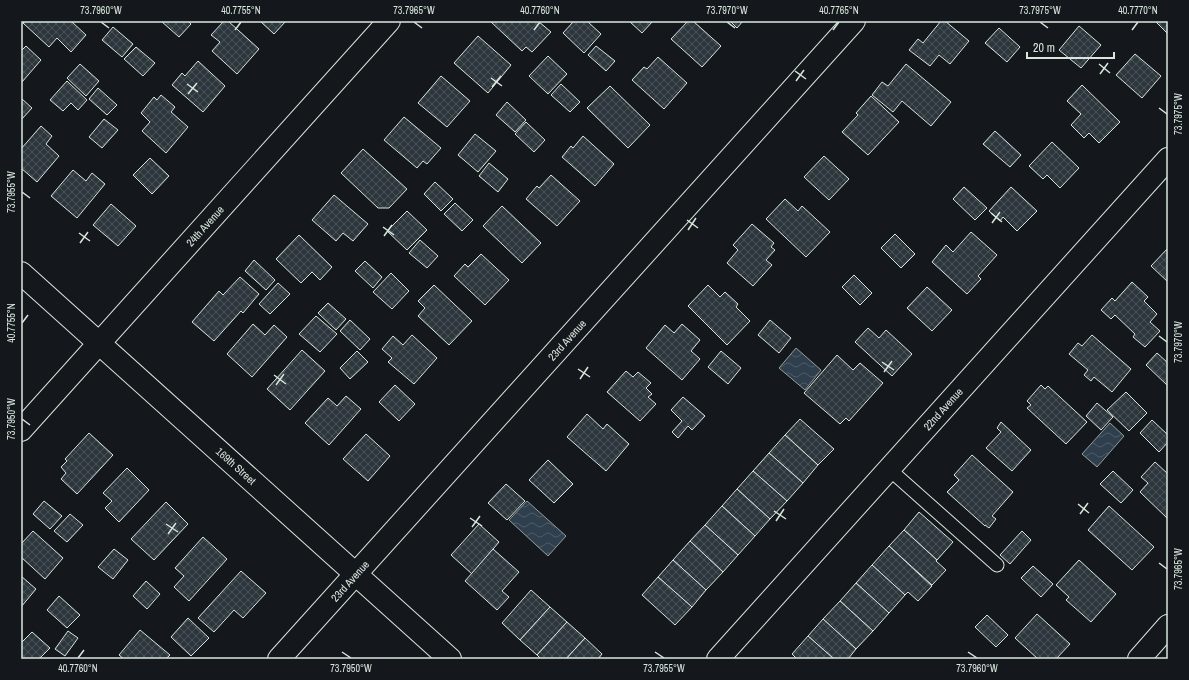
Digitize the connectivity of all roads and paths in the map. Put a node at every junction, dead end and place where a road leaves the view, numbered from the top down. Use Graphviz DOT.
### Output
graph roads {
  1 [pos="390,21"];
  2 [pos="854,21"];
  3 [pos="1168,159"];
  4 [pos="21,273"];
  5 [pos="100,343"];
  6 [pos="21,430"];
  7 [pos="889,469"];
  8 [pos="997,565"];
  9 [pos="356,574"];
  10 [pos="1168,626"];
  11 [pos="279,659"];
  12 [pos="450,659"];
  13 [pos="718,659"];
  14 [pos="1139,659"];
  1 -- 5 [label="street, 24th Avenue"];
  2 -- 9 [label="street, 23rd Avenue"];
  3 -- 7 [label="street, 22nd Avenue"];
  4 -- 5 [label="street, 169th Street"];
  5 -- 6 [label="street, 24th Avenue"];
  5 -- 9 [label="street, 169th Street"];
  7 -- 8 [label="lane"];
  7 -- 13 [label="street, 22nd Avenue"];
  9 -- 11 [label="street, 23rd Avenue"];
  9 -- 12 [label="street, 169th Street"];
  10 -- 14 [label="street"];
}
